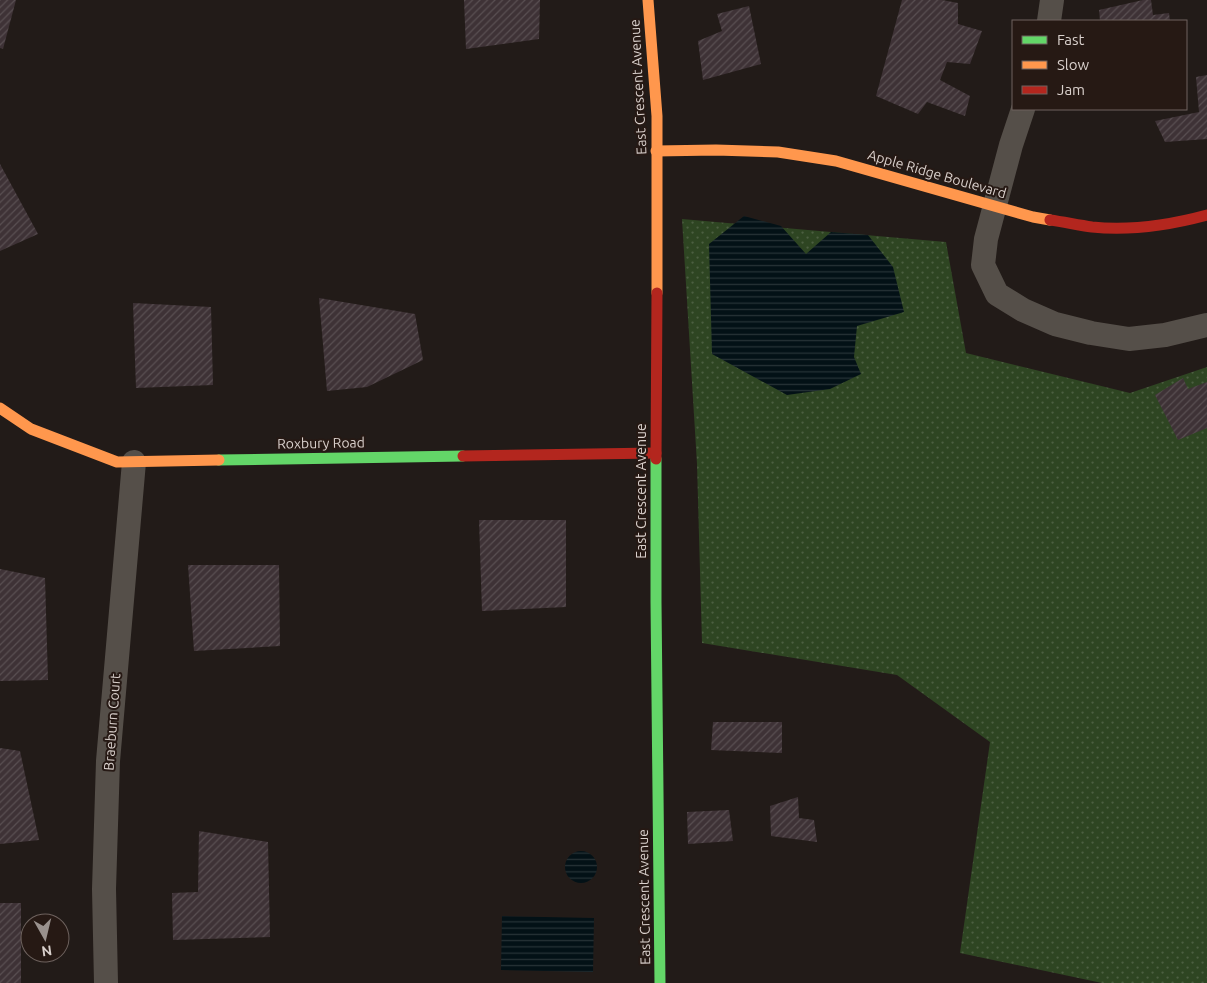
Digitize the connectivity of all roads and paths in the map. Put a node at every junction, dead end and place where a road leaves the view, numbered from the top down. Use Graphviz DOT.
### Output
graph roads {
  1 [pos="648,0"];
  2 [pos="1052,0"];
  3 [pos="1049,20"];
  4 [pos="1023,110"];
  5 [pos="656,151"];
  6 [pos="996,206"];
  7 [pos="1207,215"];
  8 [pos="1207,325"];
  9 [pos="0,408"];
  10 [pos="656,453"];
  11 [pos="134,462"];
  12 [pos="106,983"];
  13 [pos="660,983"];
  1 -- 5 [label="street, East Crescent Avenue"];
  2 -- 3 [label="street"];
  4 -- 6 [label="street"];
  5 -- 6 [label="street, Apple Ridge Boulevard"];
  5 -- 10 [label="street, East Crescent Avenue"];
  6 -- 7 [label="street, Apple Ridge Boulevard"];
  6 -- 8 [label="street"];
  9 -- 11 [label="street, Roxbury Road"];
  10 -- 11 [label="street, Roxbury Road"];
  10 -- 13 [label="street, East Crescent Avenue"];
  11 -- 12 [label="street, Braeburn Court"];
}
